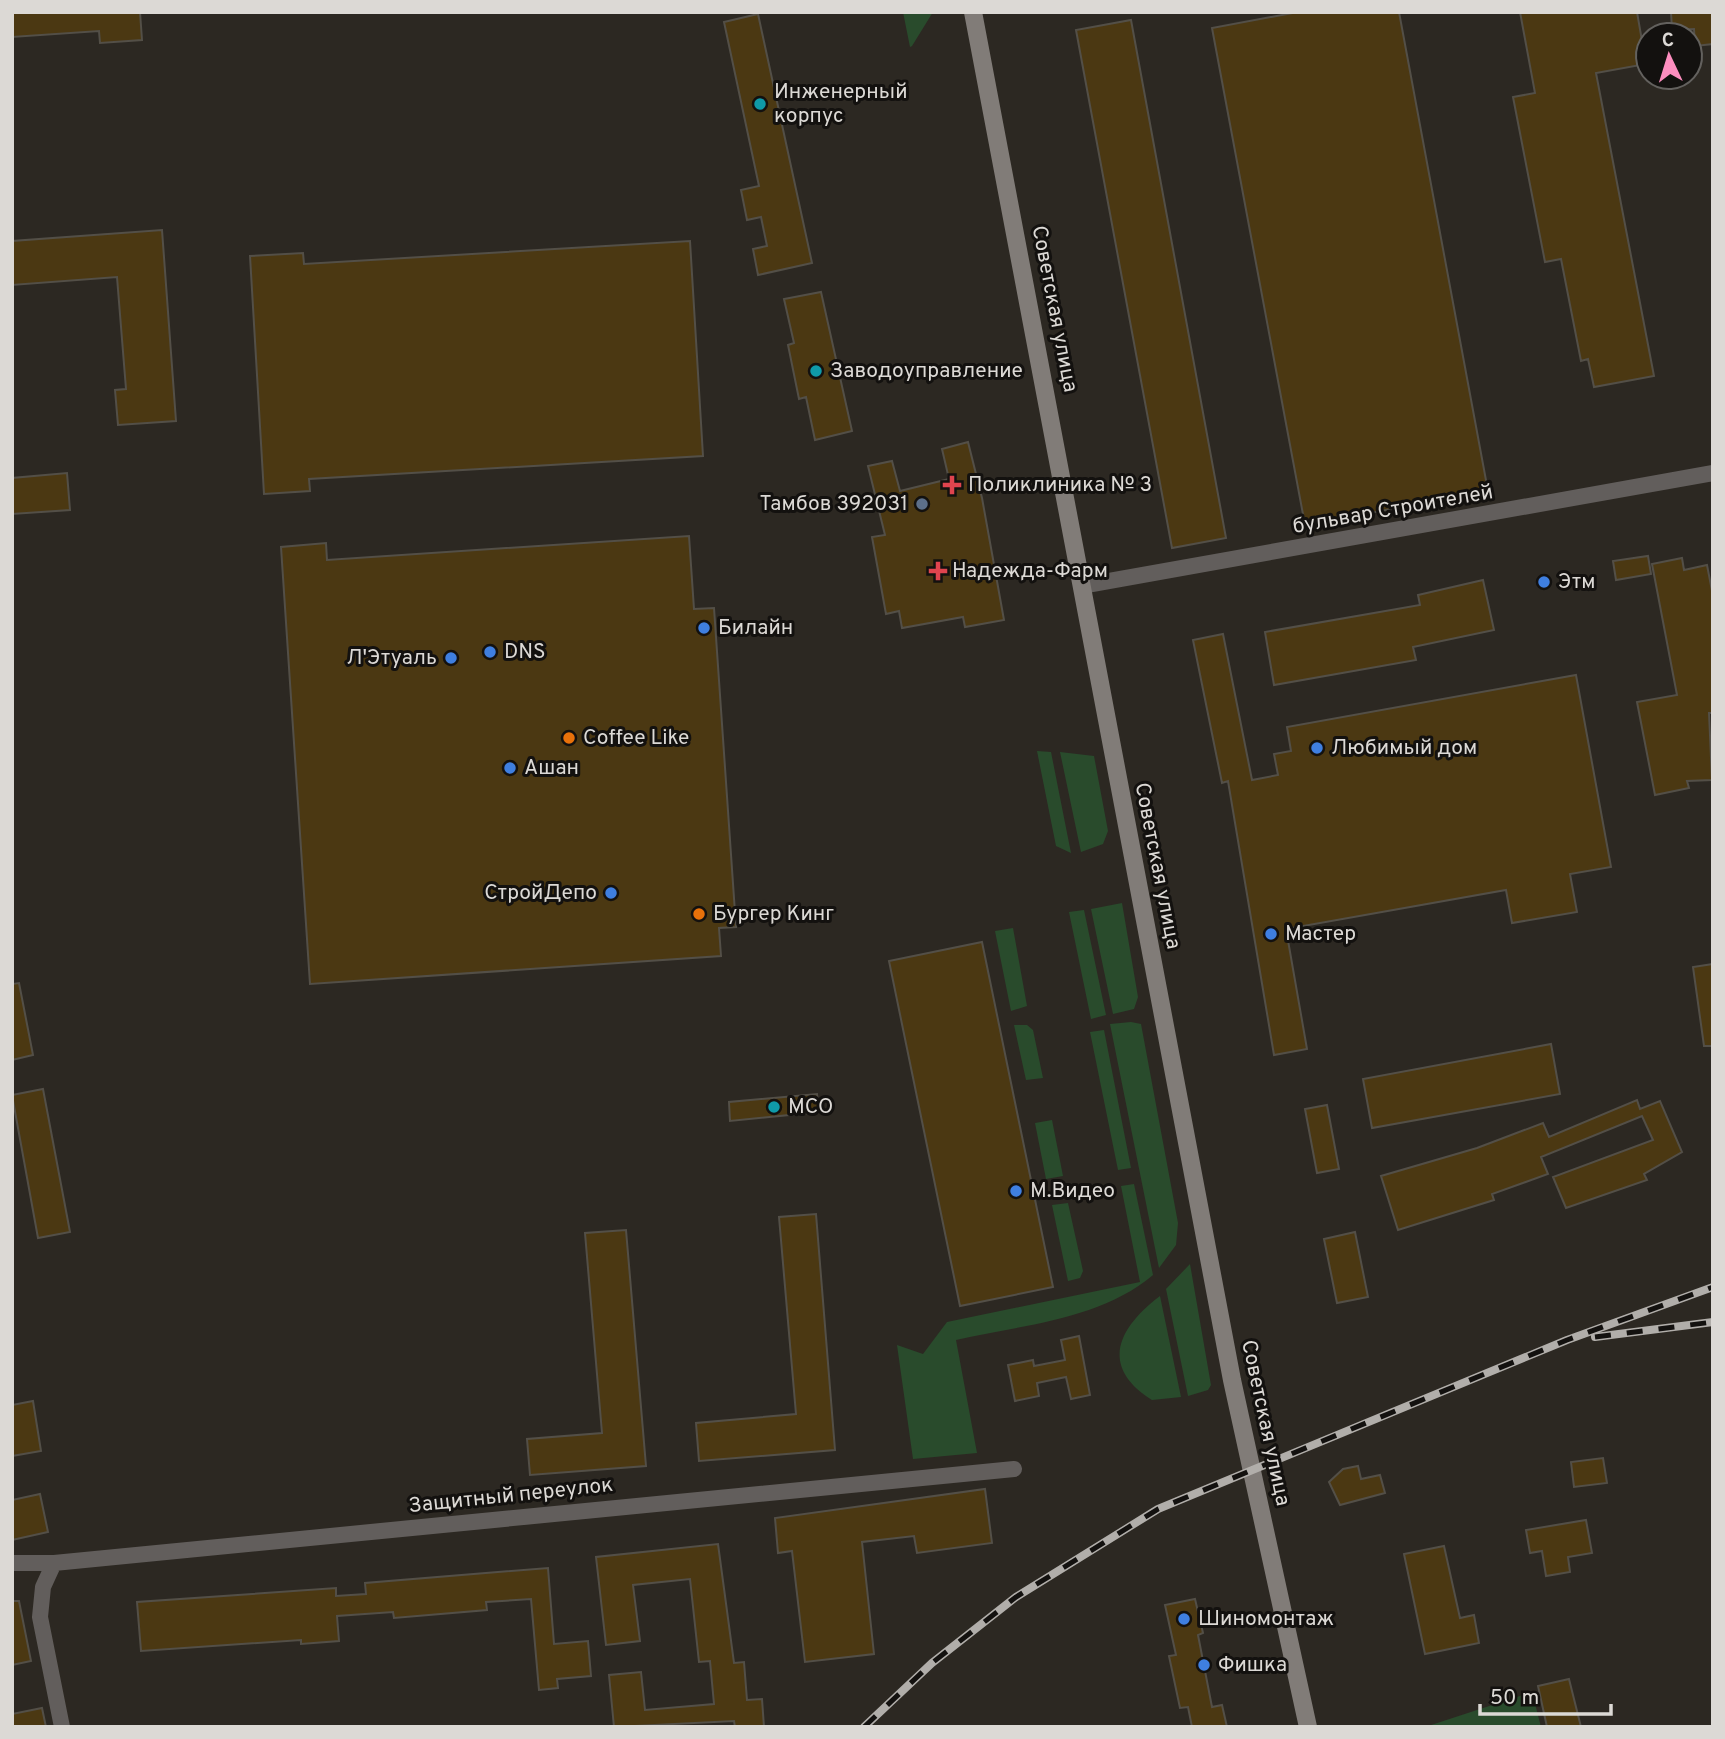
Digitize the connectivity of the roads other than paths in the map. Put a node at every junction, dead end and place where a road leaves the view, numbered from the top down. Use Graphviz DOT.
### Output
graph roads {
  1 [pos="974,12"];
  2 [pos="1713,473"];
  3 [pos="1081,586"];
  4 [pos="1014,1469"];
  5 [pos="12,1563"];
  6 [pos="54,1563"];
  7 [pos="62,1727"];
  8 [pos="1308,1727"];
  1 -- 3 [label="main road, Советская улица"];
  2 -- 3 [label="street, бульвар Строителей"];
  3 -- 8 [label="main road, Советская улица"];
  4 -- 6 [label="street, Защитный переулок"];
  5 -- 6 [label="street, Защитный переулок"];
  6 -- 7 [label="street"];
}
